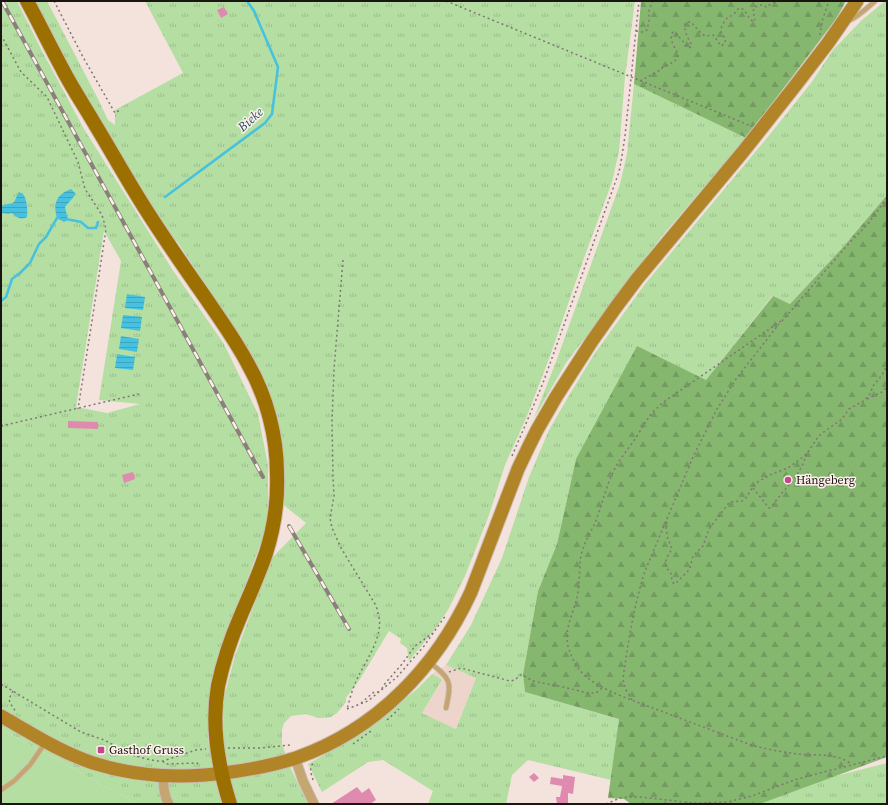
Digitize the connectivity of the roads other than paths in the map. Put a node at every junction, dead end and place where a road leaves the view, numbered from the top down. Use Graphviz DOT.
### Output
graph roads {
  1 [pos="27,1"];
  2 [pos="857,1"];
  3 [pos="875,1"];
  4 [pos="842,24"];
  5 [pos="433,665"];
  6 [pos="446,708"];
  7 [pos="1,716"];
  8 [pos="46,742"];
  9 [pos="295,758"];
  10 [pos="222,774"];
  11 [pos="163,776"];
  12 [pos="1,790"];
  13 [pos="312,800"];
  14 [pos="170,804"];
  15 [pos="230,804"];
  1 -- 10 [label="main road"];
  2 -- 4 [label="main road"];
  3 -- 4 [label="lane"];
  4 -- 5 [label="main road"];
  5 -- 6 [label="lane"];
  5 -- 9 [label="main road"];
  7 -- 8 [label="main road"];
  8 -- 11 [label="main road"];
  8 -- 12 [label="lane"];
  9 -- 10 [label="main road"];
  9 -- 13 [label="street"];
  10 -- 11 [label="main road"];
  10 -- 15 [label="main road"];
  11 -- 14 [label="street"];
}
